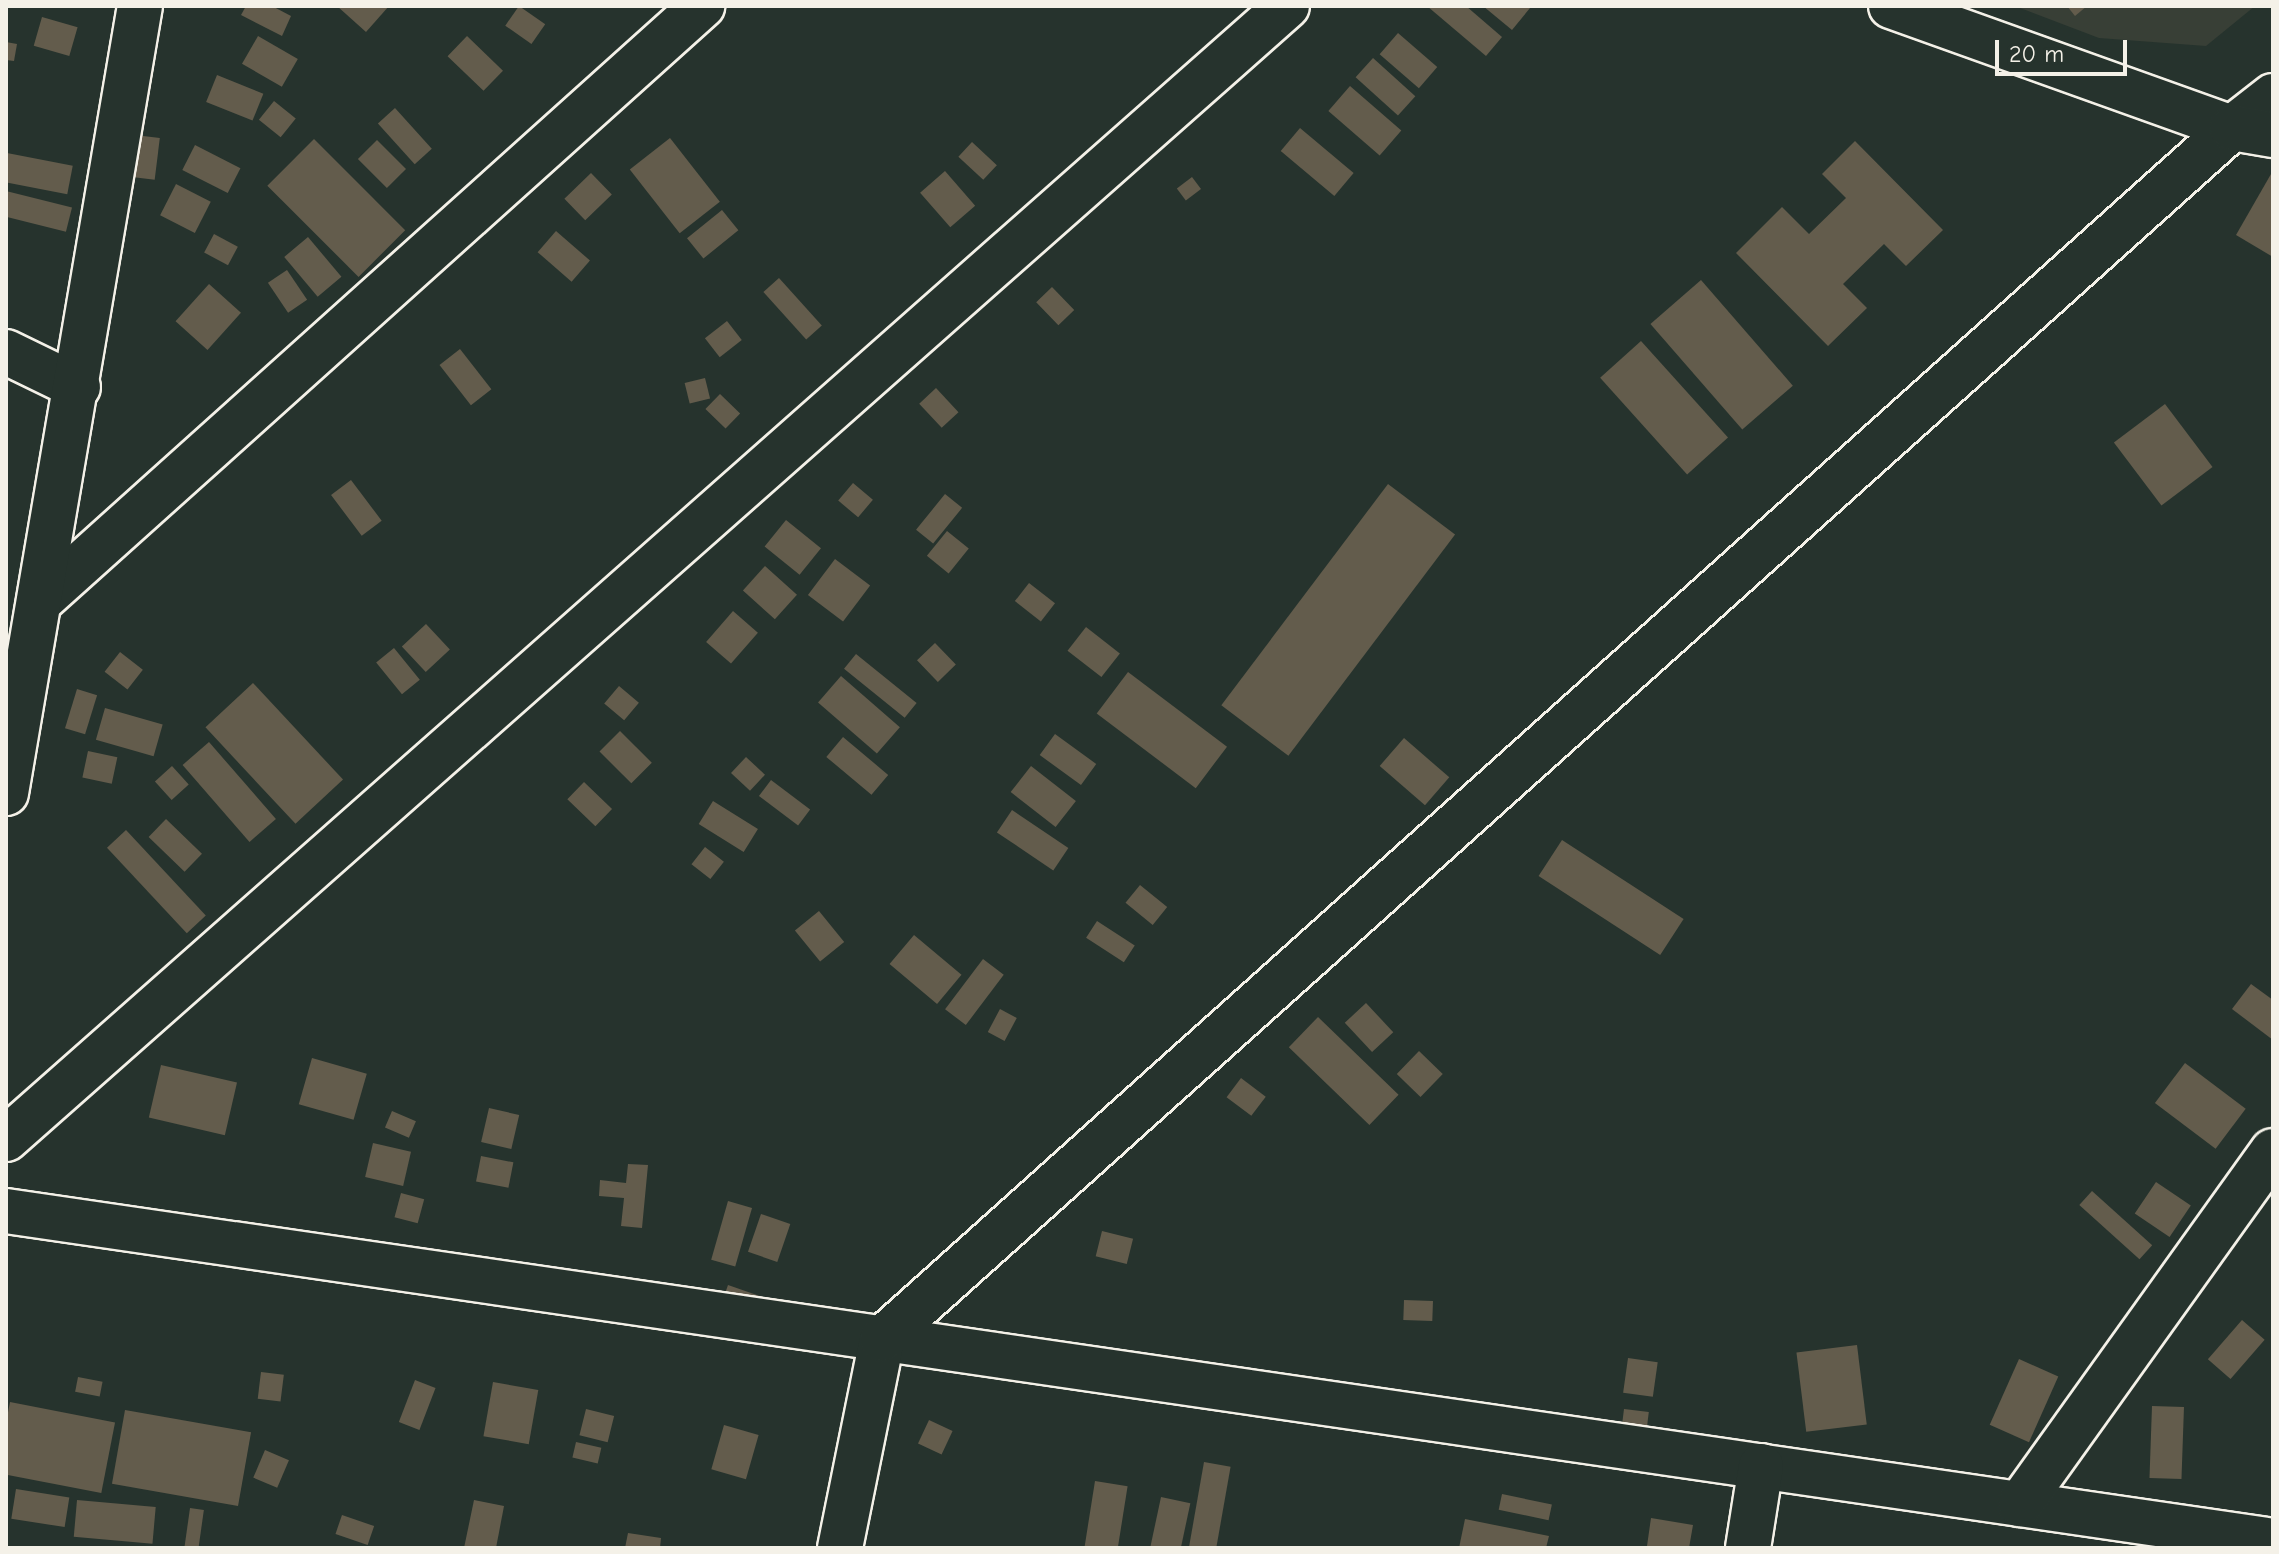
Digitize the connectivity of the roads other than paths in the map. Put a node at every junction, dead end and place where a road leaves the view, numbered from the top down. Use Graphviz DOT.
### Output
graph roads {
  1 [pos="140,6"];
  2 [pos="702,6"];
  3 [pos="1287,6"];
  4 [pos="1891,6"];
  5 [pos="2273,96"];
  6 [pos="2252,132"];
  7 [pos="6,352"];
  8 [pos="78,387"];
  9 [pos="39,602"];
  10 [pos="6,793"];
  11 [pos="6,1139"];
  12 [pos="2273,1151"];
  13 [pos="6,1211"];
  14 [pos="882,1339"];
  15 [pos="1761,1466"];
  16 [pos="2020,1504"];
  17 [pos="2273,1541"];
  18 [pos="840,1548"];
  19 [pos="1748,1548"];
  1 -- 8 [label="street"];
  2 -- 9 [label="street"];
  3 -- 11 [label="street"];
  4 -- 6 [label="street"];
  5 -- 6 [label="street"];
  6 -- 14 [label="street"];
  7 -- 8 [label="street"];
  8 -- 9 [label="street"];
  9 -- 10 [label="street"];
  12 -- 16 [label="street"];
  13 -- 14 [label="street"];
  14 -- 15 [label="street"];
  14 -- 18 [label="street"];
  15 -- 16 [label="street"];
  15 -- 19 [label="street"];
  16 -- 17 [label="street"];
}
